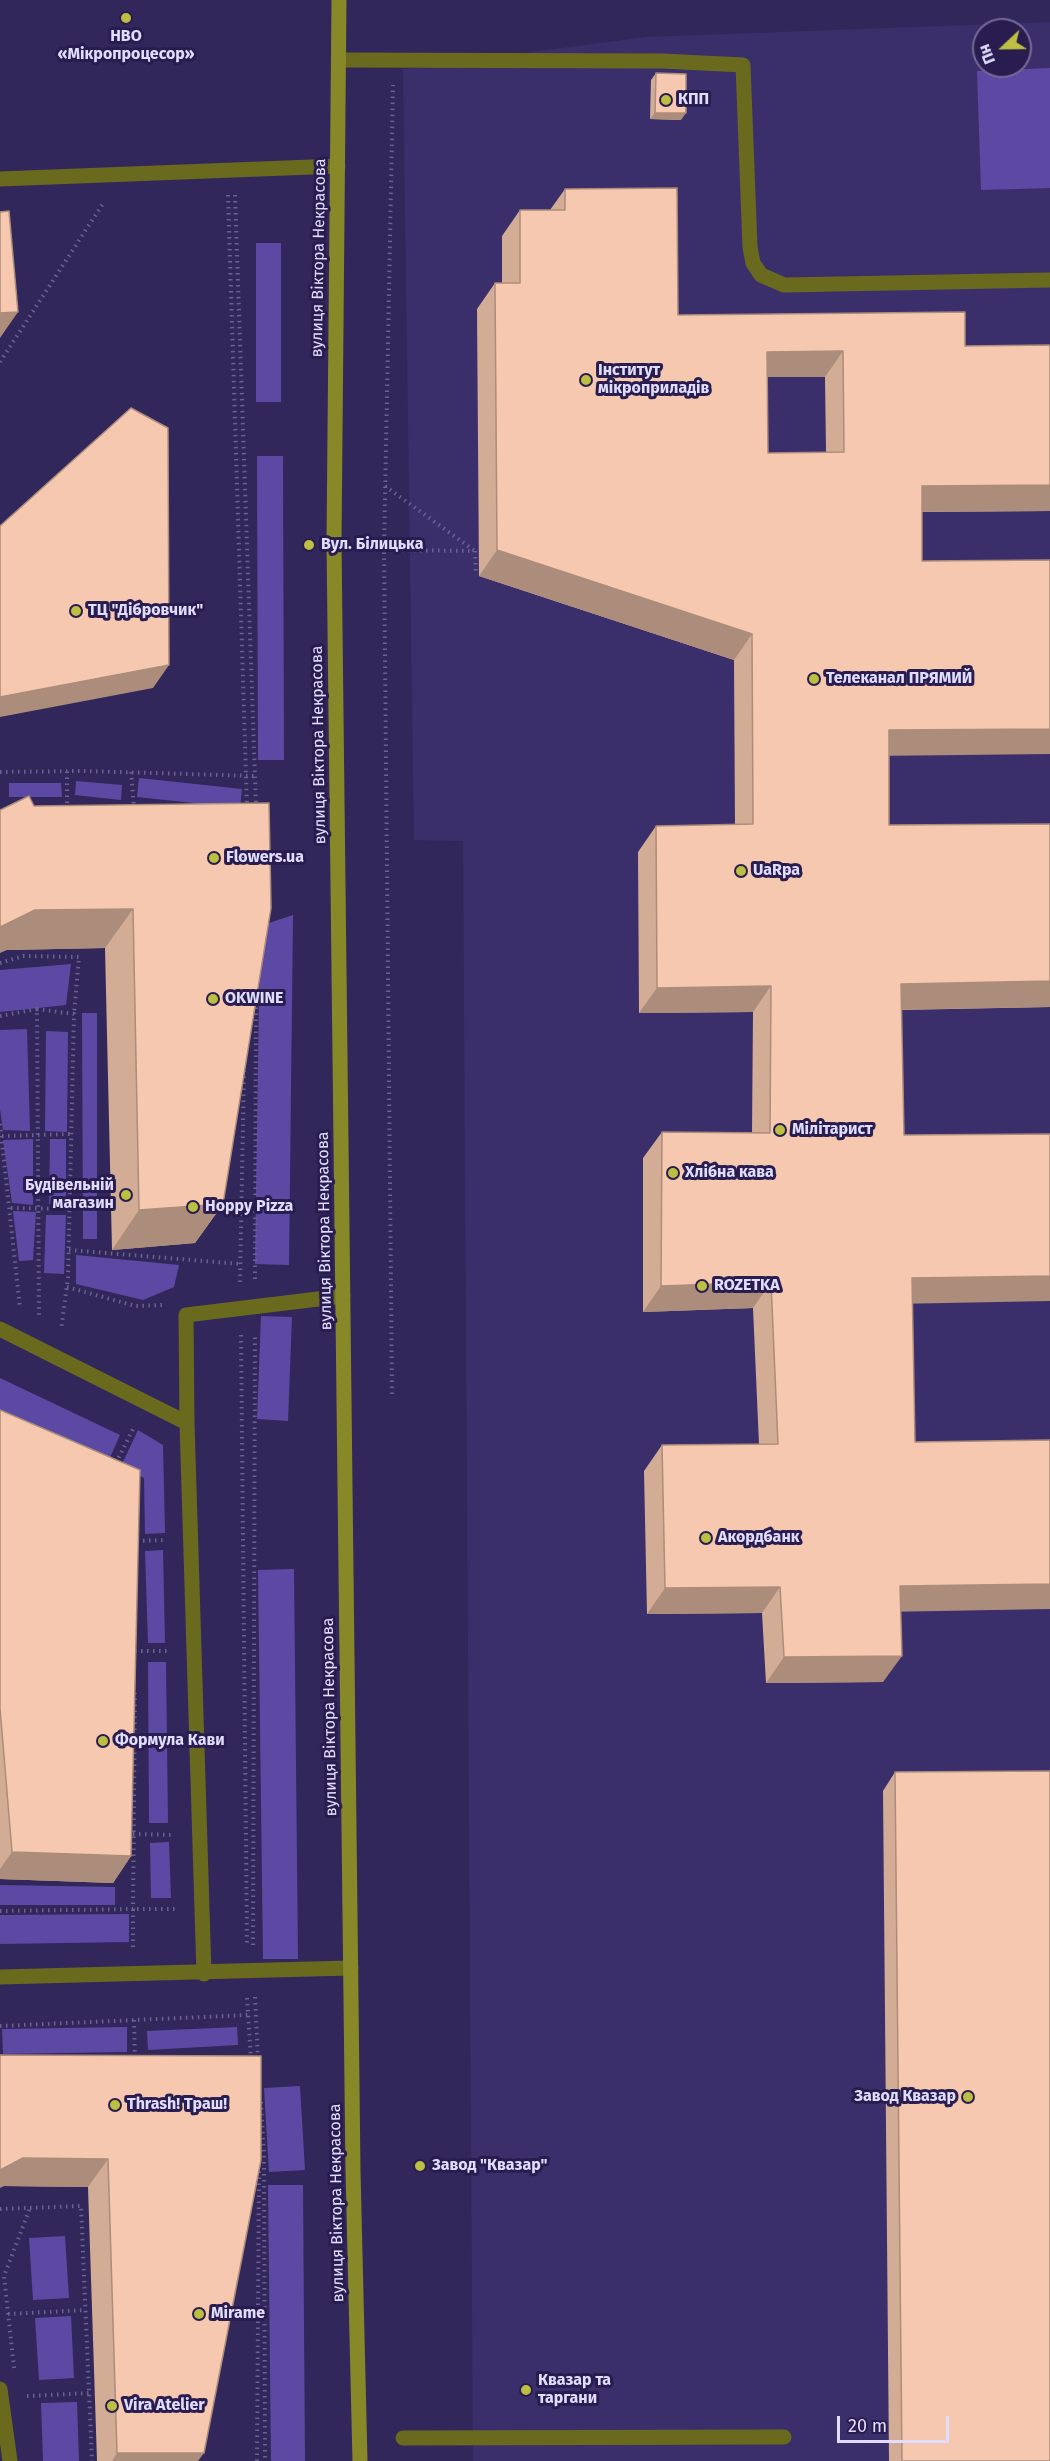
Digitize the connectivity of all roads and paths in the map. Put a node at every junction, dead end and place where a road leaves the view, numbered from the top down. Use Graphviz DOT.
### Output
graph roads {
  1 [pos="339,0"];
  2 [pos="339,60"];
  3 [pos="393,60"];
  4 [pos="338,166"];
  5 [pos="227,170"];
  6 [pos="122,174"];
  7 [pos="0,179"];
  8 [pos="1050,280"];
  9 [pos="0,362"];
  10 [pos="385,486"];
  11 [pos="384,550"];
  12 [pos="475,551"];
  13 [pos="476,575"];
  14 [pos="67,771"];
  15 [pos="0,772"];
  16 [pos="131,772"];
  17 [pos="245,776"];
  18 [pos="255,776"];
  19 [pos="79,808"];
  20 [pos="123,808"];
  21 [pos="56,809"];
  22 [pos="67,809"];
  23 [pos="134,809"];
  24 [pos="145,810"];
  25 [pos="248,817"];
  26 [pos="0,963"];
  27 [pos="37,1009"];
  28 [pos="74,1014"];
  29 [pos="0,1016"];
  30 [pos="244,1064"];
  31 [pos="0,1124"];
  32 [pos="71,1134"];
  33 [pos="2,1136"];
  34 [pos="10,1209"];
  35 [pos="70,1209"];
  36 [pos="69,1250"];
  37 [pos="241,1264"];
  38 [pos="67,1287"];
  39 [pos="344,1296"];
  40 [pos="170,1305"];
  41 [pos="241,1310"];
  42 [pos="0,1329"];
  43 [pos="18,1338"];
  44 [pos="40,1349"];
  45 [pos="57,1358"];
  46 [pos="392,1394"];
  47 [pos="147,1402"];
  48 [pos="187,1423"];
  49 [pos="111,1472"];
  50 [pos="137,1529"];
  51 [pos="137,1540"];
  52 [pos="173,1540"];
  53 [pos="136,1552"];
  54 [pos="136,1640"];
  55 [pos="135,1651"];
  56 [pos="175,1651"];
  57 [pos="135,1663"];
  58 [pos="135,1687"];
  59 [pos="133,1834"];
  60 [pos="179,1835"];
  61 [pos="133,1909"];
  62 [pos="202,1909"];
  63 [pos="0,1911"];
  64 [pos="351,1968"];
  65 [pos="247,1972"];
  66 [pos="204,1974"];
  67 [pos="132,1975"];
  68 [pos="0,1977"];
  69 [pos="248,2015"];
  70 [pos="134,2020"];
  71 [pos="0,2026"];
  72 [pos="240,2058"];
  73 [pos="251,2058"];
  74 [pos="135,2060"];
  75 [pos="146,2060"];
  76 [pos="123,2061"];
  77 [pos="252,2068"];
  78 [pos="255,2112"];
  79 [pos="30,2208"];
  80 [pos="0,2209"];
  81 [pos="0,2277"];
  82 [pos="85,2310"];
  83 [pos="8,2314"];
  84 [pos="0,2389"];
  85 [pos="89,2393"];
  86 [pos="17,2396"];
  87 [pos="784,2437"];
  88 [pos="403,2438"];
  89 [pos="10,2461"];
  90 [pos="92,2461"];
  91 [pos="257,2461"];
  92 [pos="360,2461"];
  1 -- 2 [label="main road, вулиця Віктора Некрасова"];
  2 -- 3 [label="lane"];
  2 -- 4 [label="main road, вулиця Віктора Некрасова"];
  3 -- 8 [label="lane"];
  3 -- 10 [label="path"];
  4 -- 5 [label="lane"];
  4 -- 39 [label="main road, вулиця Віктора Некрасова"];
  5 -- 6 [label="lane"];
  5 -- 17 [label="path"];
  6 -- 7 [label="lane"];
  6 -- 9 [label="path"];
  10 -- 11 [label="path"];
  10 -- 12 [label="path"];
  11 -- 12 [label="path"];
  11 -- 46 [label="path"];
  12 -- 13 [label="path"];
  14 -- 15 [label="path"];
  14 -- 16 [label="path"];
  14 -- 22 [label="path"];
  16 -- 17 [label="path"];
  16 -- 23 [label="path"];
  17 -- 18 [label="path"];
  17 -- 25 [label="path"];
  19 -- 22 [label="path"];
  20 -- 23 [label="path"];
  21 -- 22 [label="path"];
  23 -- 24 [label="path"];
  26 -- 28 [label="path"];
  27 -- 28 [label="path"];
  27 -- 29 [label="path"];
  27 -- 44 [label="path"];
  28 -- 32 [label="path"];
  30 -- 37 [label="path"];
  31 -- 33 [label="path"];
  32 -- 33 [label="path"];
  32 -- 35 [label="path"];
  33 -- 34 [label="path"];
  34 -- 35 [label="path"];
  34 -- 43 [label="path"];
  35 -- 36 [label="path"];
  36 -- 37 [label="path"];
  36 -- 38 [label="path"];
  37 -- 41 [label="path"];
  38 -- 40 [label="path"];
  38 -- 45 [label="path"];
  39 -- 41 [label="lane"];
  39 -- 64 [label="main road, вулиця Віктора Некрасова"];
  41 -- 48 [label="lane"];
  41 -- 65 [label="path"];
  42 -- 43 [label="lane"];
  43 -- 44 [label="lane"];
  44 -- 45 [label="lane"];
  45 -- 47 [label="lane"];
  47 -- 48 [label="lane"];
  47 -- 49 [label="path"];
  48 -- 62 [label="lane"];
  50 -- 51 [label="path"];
  51 -- 52 [label="path"];
  51 -- 53 [label="path"];
  54 -- 55 [label="path"];
  55 -- 56 [label="path"];
  55 -- 57 [label="path"];
  58 -- 59 [label="path"];
  59 -- 60 [label="path"];
  59 -- 61 [label="path"];
  61 -- 62 [label="path"];
  61 -- 63 [label="path"];
  61 -- 67 [label="path"];
  62 -- 66 [label="lane"];
  64 -- 65 [label="lane"];
  64 -- 92 [label="main road, вулиця Віктора Некрасова"];
  65 -- 66 [label="lane"];
  65 -- 69 [label="path"];
  66 -- 67 [label="lane"];
  67 -- 68 [label="lane"];
  69 -- 70 [label="path"];
  69 -- 73 [label="path"];
  70 -- 71 [label="path"];
  70 -- 74 [label="path"];
  72 -- 73 [label="path"];
  73 -- 77 [label="path"];
  74 -- 75 [label="path"];
  74 -- 76 [label="path"];
  78 -- 91 [label="path"];
  79 -- 80 [label="path"];
  79 -- 81 [label="path"];
  79 -- 82 [label="path"];
  82 -- 83 [label="path"];
  82 -- 85 [label="path"];
  84 -- 89 [label="lane"];
  85 -- 86 [label="path"];
  85 -- 90 [label="path"];
  87 -- 88 [label="lane"];
}
